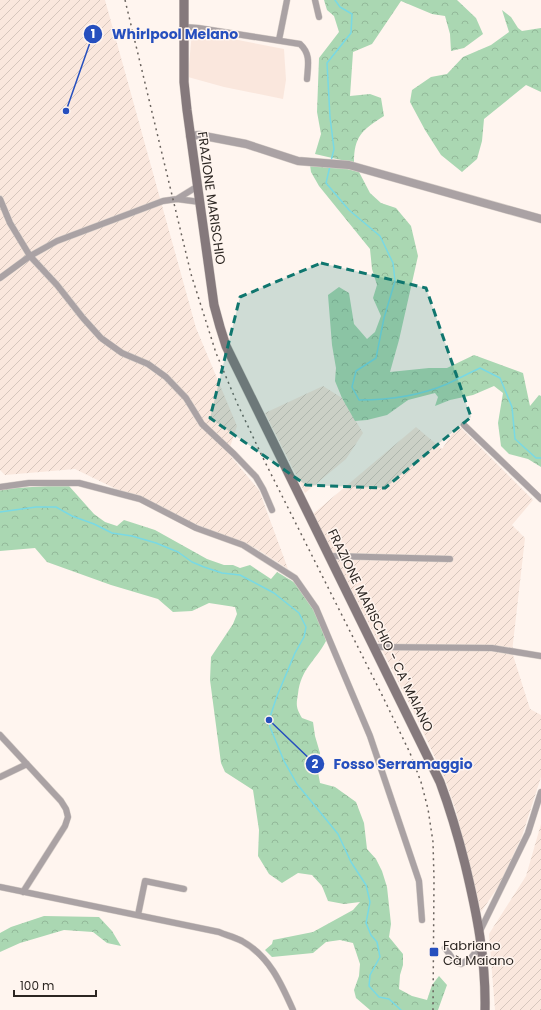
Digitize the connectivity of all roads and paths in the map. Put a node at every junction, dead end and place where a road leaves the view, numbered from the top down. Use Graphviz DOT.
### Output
graph roads {
  1 [pos="184,0"];
  2 [pos="287,0"];
  3 [pos="315,0"];
  4 [pos="319,17"];
  5 [pos="184,27"];
  6 [pos="279,40"];
  7 [pos="307,79"];
  8 [pos="190,136"];
  9 [pos="198,186"];
  10 [pos="0,199"];
  11 [pos="177,199"];
  12 [pos="200,202"];
  13 [pos="541,219"];
  14 [pos="30,256"];
  15 [pos="0,278"];
  16 [pos="250,393"];
  17 [pos="464,425"];
  18 [pos="0,487"];
  19 [pos="541,499"];
  20 [pos="272,510"];
  21 [pos="330,556"];
  22 [pos="450,559"];
  23 [pos="375,647"];
  24 [pos="541,656"];
  25 [pos="0,735"];
  26 [pos="27,764"];
  27 [pos="0,777"];
  28 [pos="541,792"];
  29 [pos="0,887"];
  30 [pos="184,889"];
  31 [pos="23,892"];
  32 [pos="138,915"];
  33 [pos="422,920"];
  34 [pos="479,933"];
  35 [pos="481,944"];
  36 [pos="445,948"];
  37 [pos="293,1010"];
  38 [pos="485,1010"];
  1 -- 5 [label="main road, FRAZIONE MARISCHIO"];
  2 -- 6 [label="street"];
  3 -- 4 [label="street"];
  5 -- 6 [label="street"];
  5 -- 8 [label="main road, FRAZIONE MARISCHIO"];
  6 -- 7 [label="street"];
  8 -- 9 [label="main road, FRAZIONE MARISCHIO"];
  8 -- 13 [label="street"];
  9 -- 11 [label="street"];
  9 -- 12 [label="main road, FRAZIONE MARISCHIO"];
  10 -- 14 [label="street"];
  11 -- 12 [label="street"];
  11 -- 14 [label="street"];
  12 -- 16 [label="main road, FRAZIONE MARISCHIO"];
  14 -- 15 [label="street"];
  14 -- 20 [label="street"];
  16 -- 21 [label="main road, FRAZIONE MARISCHIO - CA' MAIANO"];
  17 -- 19 [label="street"];
  18 -- 33 [label="street"];
  21 -- 22 [label="street"];
  21 -- 23 [label="main road, FRAZIONE MARISCHIO - CA' MAIANO"];
  23 -- 24 [label="street"];
  23 -- 34 [label="main road, FRAZIONE MARISCHIO - CA' MAIANO"];
  25 -- 26 [label="street"];
  26 -- 27 [label="street"];
  26 -- 31 [label="street"];
  28 -- 34 [label="street"];
  29 -- 31 [label="street"];
  30 -- 32 [label="street"];
  31 -- 32 [label="street"];
  32 -- 37 [label="street"];
  34 -- 35 [label="main road"];
  35 -- 36 [label="street"];
  35 -- 38 [label="main road"];
}
